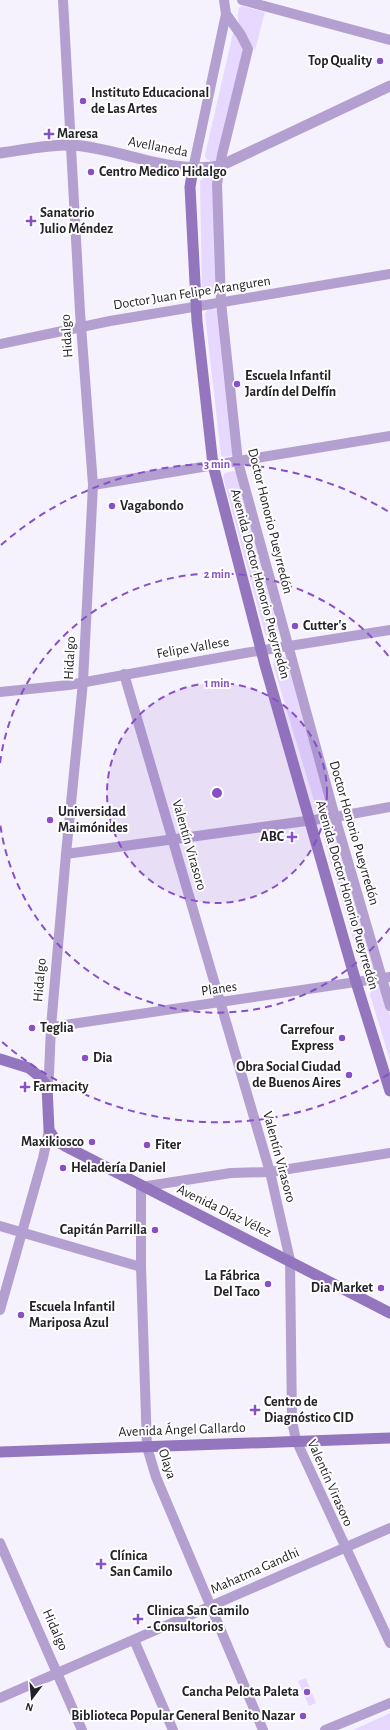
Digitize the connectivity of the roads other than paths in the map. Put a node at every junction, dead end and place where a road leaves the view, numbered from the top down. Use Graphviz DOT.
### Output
graph roads {
  1 [pos="63,0"];
  2 [pos="224,0"];
  3 [pos="242,0"];
  4 [pos="259,2"];
  5 [pos="226,14"];
  6 [pos="390,40"];
  7 [pos="390,86"];
  8 [pos="72,145"];
  9 [pos="0,153"];
  10 [pos="220,166"];
  11 [pos="193,169"];
  12 [pos="390,274"];
  13 [pos="221,302"];
  14 [pos="197,306"];
  15 [pos="81,326"];
  16 [pos="0,344"];
  17 [pos="390,436"];
  18 [pos="238,462"];
  19 [pos="213,465"];
  20 [pos="93,485"];
  21 [pos="390,630"];
  22 [pos="288,646"];
  23 [pos="262,650"];
  24 [pos="124,674"];
  25 [pos="83,682"];
  26 [pos="0,692"];
  27 [pos="390,807"];
  28 [pos="335,817"];
  29 [pos="309,820"];
  30 [pos="172,839"];
  31 [pos="66,854"];
  32 [pos="386,978"];
  33 [pos="356,982"];
  34 [pos="219,1003"];
  35 [pos="390,1006"];
  36 [pos="51,1027"];
  37 [pos="0,1059"];
  38 [pos="47,1086"];
  39 [pos="390,1091"];
  40 [pos="49,1130"];
  41 [pos="390,1153"];
  42 [pos="270,1172"];
  43 [pos="141,1187"];
  44 [pos="0,1226"];
  45 [pos="22,1232"];
  46 [pos="290,1260"];
  47 [pos="141,1267"];
  48 [pos="0,1310"];
  49 [pos="390,1313"];
  50 [pos="390,1438"];
  51 [pos="296,1440"];
  52 [pos="147,1447"];
  53 [pos="0,1452"];
  54 [pos="390,1528"];
  55 [pos="0,1543"];
  56 [pos="344,1547"];
  57 [pos="210,1607"];
  58 [pos="134,1640"];
  59 [pos="390,1642"];
  60 [pos="57,1673"];
  61 [pos="0,1698"];
  62 [pos="390,1703"];
  63 [pos="82,1730"];
  64 [pos="173,1730"];
  65 [pos="263,1730"];
  66 [pos="325,1730"];
  1 -- 8 [label="street, Hidalgo"];
  2 -- 5 [label="street, Avenida Doctor Honorio Pueyrredón"];
  3 -- 4 [label="street"];
  4 -- 6 [label="street"];
  5 -- 10 [label="street, Doctor Honorio Pueyrredón"];
  5 -- 11 [label="street, Avenida Doctor Honorio Pueyrredón"];
  7 -- 10 [label="street, Avellaneda"];
  8 -- 9 [label="street, Avellaneda"];
  8 -- 11 [label="street, Avellaneda"];
  8 -- 15 [label="street, Hidalgo"];
  10 -- 11 [label="street, Avellaneda"];
  10 -- 13 [label="street, Doctor Honorio Pueyrredón"];
  11 -- 14 [label="main road, Avenida Doctor Honorio Pueyrredón"];
  12 -- 13 [label="street, Doctor Juan Felipe Aranguren"];
  13 -- 14 [label="street, Doctor Juan Felipe Aranguren"];
  13 -- 18 [label="street, Doctor Honorio Pueyrredón"];
  14 -- 15 [label="street, Doctor Juan Felipe Aranguren"];
  14 -- 19 [label="main road, Avenida Doctor Honorio Pueyrredón"];
  15 -- 16 [label="street, Doctor Juan Felipe Aranguren"];
  15 -- 20 [label="street, Hidalgo"];
  17 -- 18 [label="street"];
  18 -- 19 [label="street"];
  18 -- 22 [label="street, Doctor Honorio Pueyrredón"];
  19 -- 20 [label="street"];
  19 -- 23 [label="main road, Avenida Doctor Honorio Pueyrredón"];
  20 -- 25 [label="street, Hidalgo"];
  21 -- 22 [label="street, Felipe Vallese"];
  22 -- 23 [label="street, Felipe Vallese"];
  22 -- 28 [label="street, Doctor Honorio Pueyrredón"];
  23 -- 24 [label="street, Felipe Vallese"];
  23 -- 29 [label="main road, Avenida Doctor Honorio Pueyrredón"];
  24 -- 25 [label="street, Felipe Vallese"];
  24 -- 30 [label="street, Valentín Virasoro"];
  25 -- 26 [label="street, Felipe Vallese"];
  25 -- 31 [label="street, Hidalgo"];
  27 -- 28 [label="street"];
  28 -- 29 [label="street"];
  28 -- 32 [label="street, Doctor Honorio Pueyrredón"];
  29 -- 30 [label="street"];
  29 -- 33 [label="main road, Avenida Doctor Honorio Pueyrredón"];
  30 -- 31 [label="street"];
  30 -- 34 [label="street, Valentín Virasoro"];
  31 -- 36 [label="street, Hidalgo"];
  32 -- 33 [label="street, Planes"];
  32 -- 35 [label="street, Doctor Honorio Pueyrredón"];
  33 -- 34 [label="street, Planes"];
  33 -- 39 [label="main road, Avenida Doctor Honorio Pueyrredón"];
  34 -- 36 [label="street, Planes"];
  34 -- 42 [label="street, Valentín Virasoro"];
  36 -- 38 [label="street, Hidalgo"];
  37 -- 38 [label="main road"];
  38 -- 40 [label="main road, Hidalgo"];
  40 -- 43 [label="main road, Avenida Díaz Vélez"];
  40 -- 45 [label="street, Hidalgo"];
  41 -- 42 [label="street"];
  42 -- 43 [label="street"];
  42 -- 46 [label="street, Valentín Virasoro"];
  43 -- 46 [label="main road, Avenida Díaz Vélez"];
  43 -- 47 [label="street, Olaya"];
  44 -- 45 [label="street"];
  45 -- 47 [label="street"];
  45 -- 48 [label="street, Hidalgo"];
  46 -- 49 [label="main road, Avenida Díaz Vélez"];
  46 -- 51 [label="street, Valentín Virasoro"];
  47 -- 52 [label="street, Olaya"];
  50 -- 51 [label="main road, Avenida Ángel Gallardo"];
  51 -- 52 [label="main road, Avenida Ángel Gallardo"];
  51 -- 56 [label="street, Valentín Virasoro"];
  52 -- 53 [label="main road, Avenida Ángel Gallardo"];
  52 -- 57 [label="street, Olaya"];
  54 -- 56 [label="street, Mahatma Gandhi"];
  55 -- 60 [label="street, Hidalgo"];
  56 -- 57 [label="street, Mahatma Gandhi"];
  56 -- 59 [label="street, Valentín Virasoro"];
  57 -- 58 [label="street, Mahatma Gandhi"];
  57 -- 65 [label="street, Olaya"];
  58 -- 60 [label="street, Mahatma Gandhi"];
  58 -- 64 [label="street"];
  60 -- 61 [label="street, Mahatma Gandhi"];
  60 -- 63 [label="street, Hidalgo"];
  62 -- 66 [label="street"];
}
